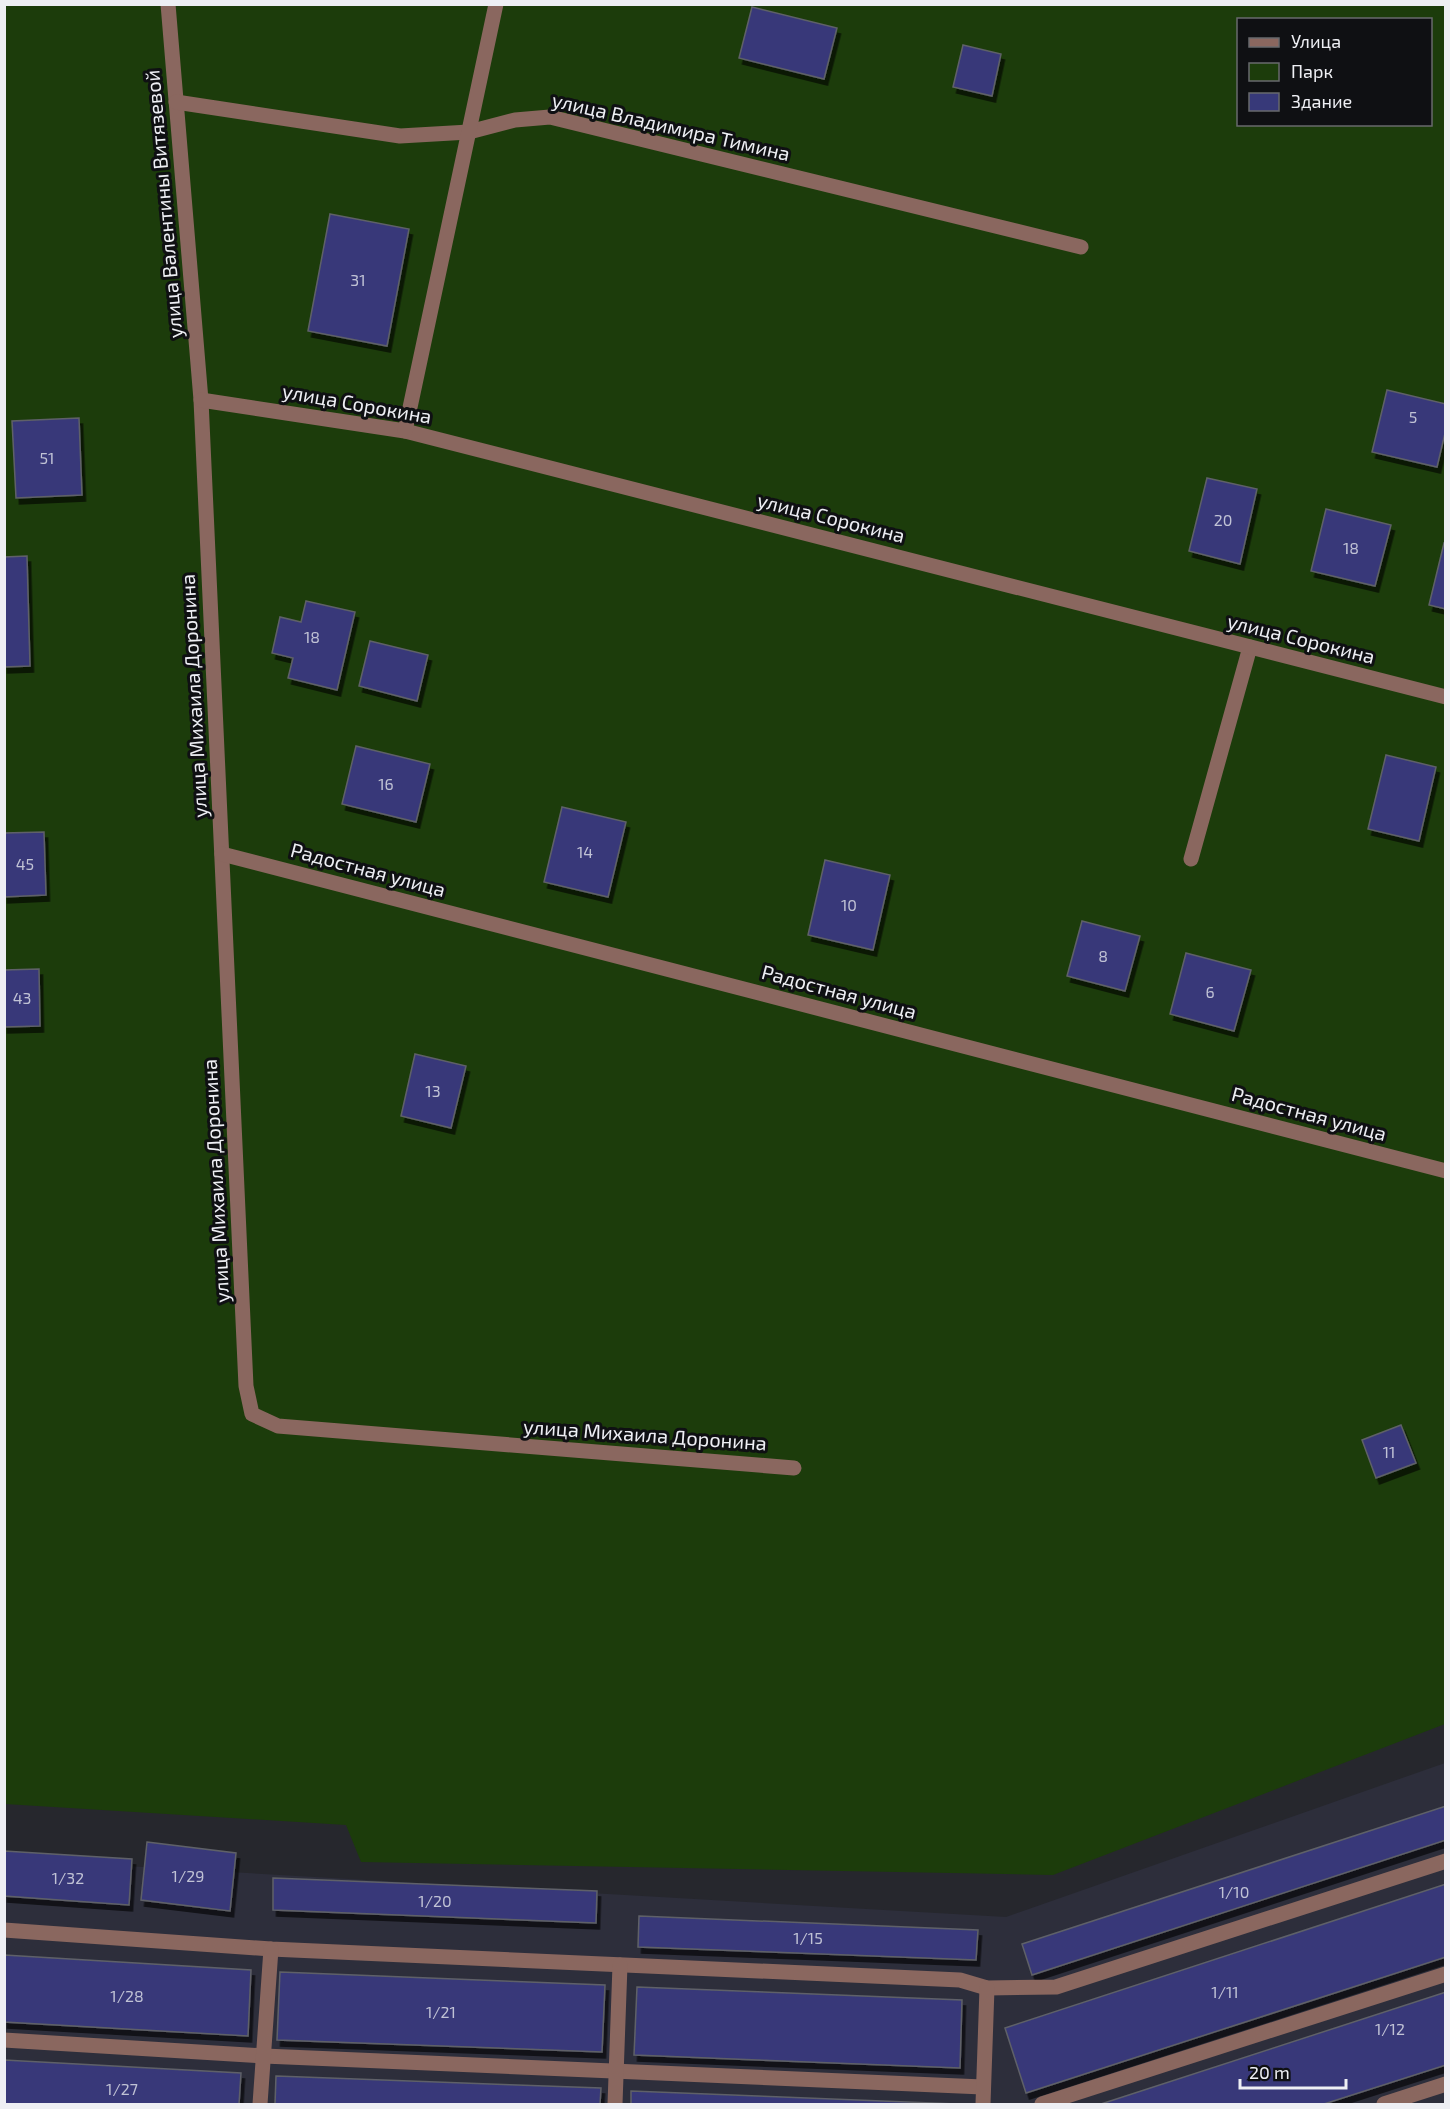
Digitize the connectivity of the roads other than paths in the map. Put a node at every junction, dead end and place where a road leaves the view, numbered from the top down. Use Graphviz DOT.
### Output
graph roads {
  1 [pos="168,4"];
  2 [pos="496,4"];
  3 [pos="177,102"];
  4 [pos="469,132"];
  5 [pos="1081,247"];
  6 [pos="201,400"];
  7 [pos="405,431"];
  8 [pos="1250,647"];
  9 [pos="1446,698"];
  10 [pos="222,854"];
  11 [pos="1191,859"];
  12 [pos="1446,1171"];
  13 [pos="794,1468"];
  14 [pos="1446,1861"];
  15 [pos="4,1930"];
  16 [pos="271,1949"];
  17 [pos="620,1965"];
  18 [pos="1446,1974"];
  19 [pos="987,1988"];
  20 [pos="4,2040"];
  21 [pos="264,2056"];
  22 [pos="616,2071"];
  23 [pos="1446,2084"];
  24 [pos="983,2086"];
  25 [pos="260,2104"];
  26 [pos="615,2104"];
  27 [pos="984,2104"];
  28 [pos="1042,2104"];
  29 [pos="1384,2104"];
  1 -- 3 [label="street, улица Валентины Витязевой"];
  2 -- 4 [label="street"];
  3 -- 4 [label="street, улица Владимира Тимина"];
  3 -- 6 [label="street, улица Валентины Витязевой"];
  4 -- 5 [label="street, улица Владимира Тимина"];
  4 -- 7 [label="street"];
  6 -- 7 [label="street, улица Сорокина"];
  6 -- 10 [label="street, улица Михаила Доронина"];
  7 -- 8 [label="street, улица Сорокина"];
  8 -- 9 [label="street, улица Сорокина"];
  8 -- 11 [label="street"];
  10 -- 12 [label="street, Радостная улица"];
  10 -- 13 [label="street, улица Михаила Доронина"];
  14 -- 19 [label="street"];
  15 -- 16 [label="street"];
  16 -- 17 [label="street"];
  16 -- 21 [label="street"];
  17 -- 19 [label="street"];
  17 -- 22 [label="street"];
  18 -- 28 [label="street"];
  19 -- 24 [label="street"];
  20 -- 21 [label="street"];
  21 -- 22 [label="street"];
  21 -- 25 [label="street"];
  22 -- 24 [label="street"];
  22 -- 26 [label="street"];
  23 -- 29 [label="street"];
  24 -- 27 [label="street"];
}
